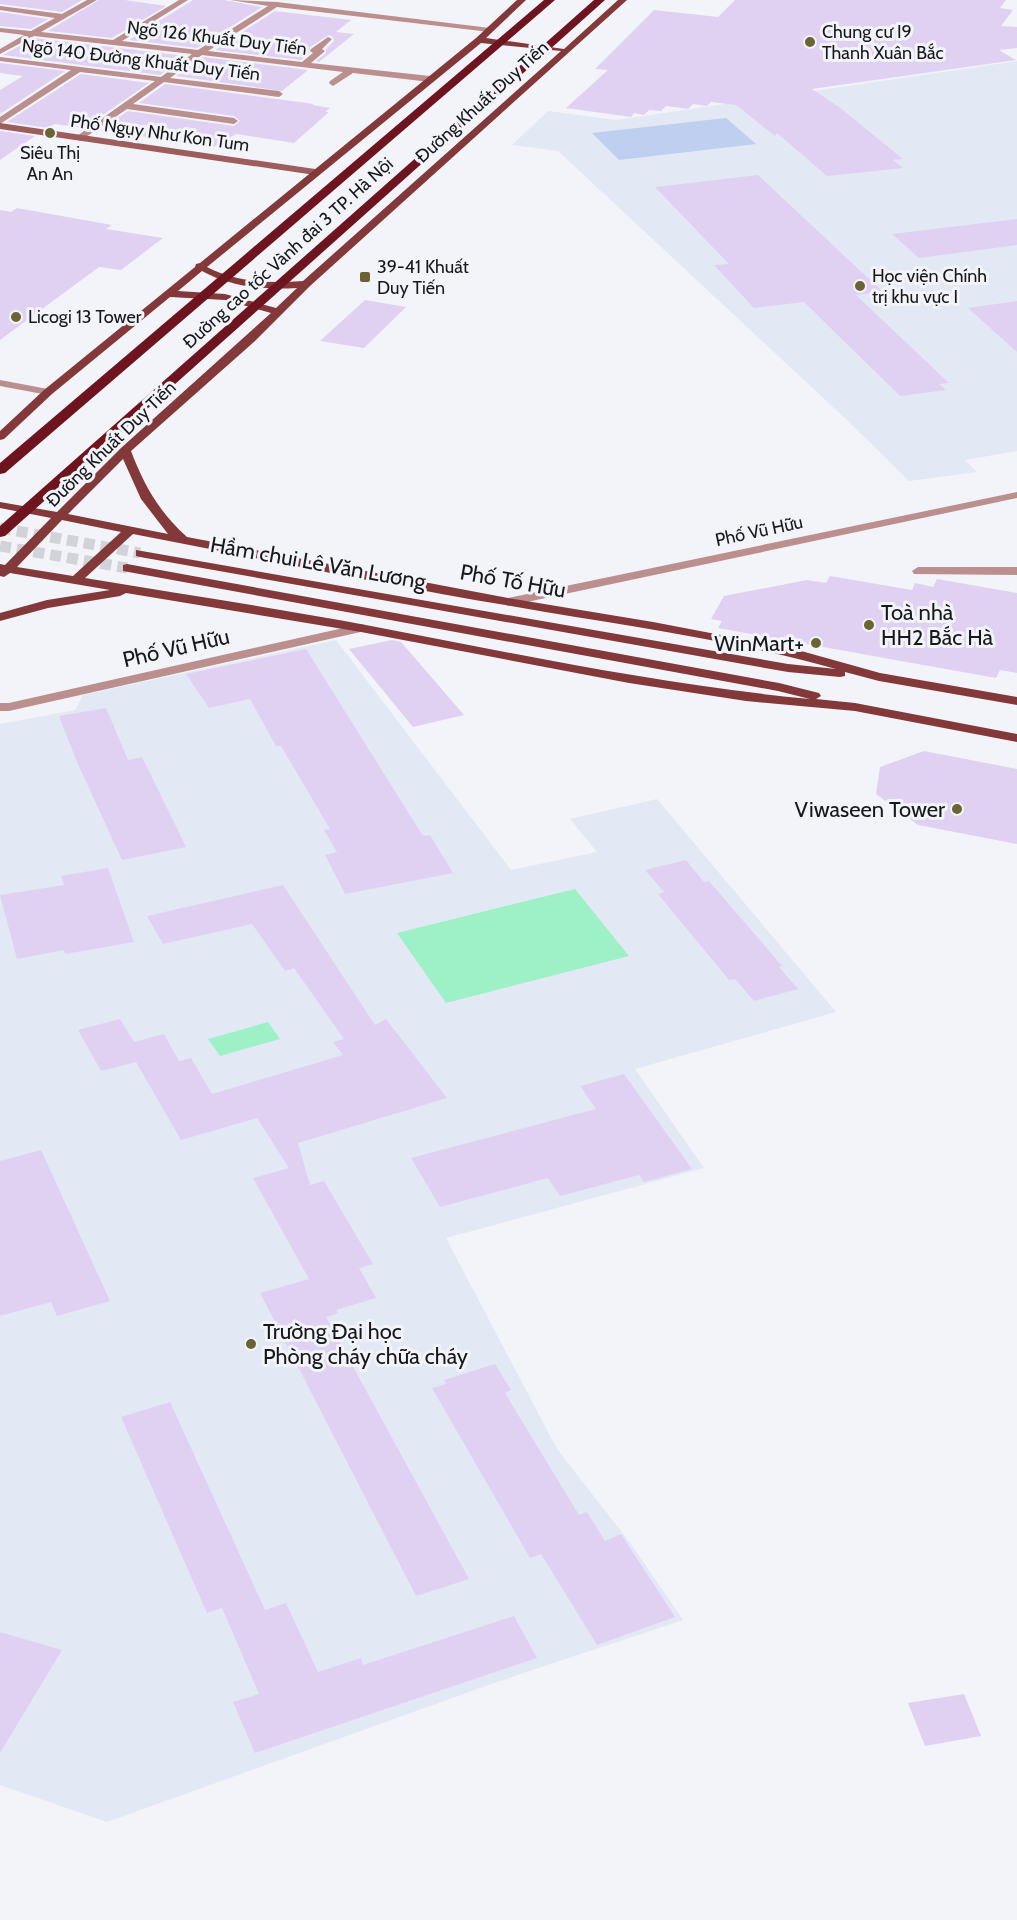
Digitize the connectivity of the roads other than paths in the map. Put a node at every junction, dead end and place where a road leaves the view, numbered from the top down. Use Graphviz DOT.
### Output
graph roads {
  1 [pos="93,0"];
  2 [pos="184,0"];
  3 [pos="234,0"];
  4 [pos="522,0"];
  5 [pos="543,0"];
  6 [pos="550,0"];
  7 [pos="600,0"];
  8 [pos="605,0"];
  9 [pos="623,0"];
  10 [pos="278,3"];
  11 [pos="0,8"];
  12 [pos="64,17"];
  13 [pos="0,30"];
  14 [pos="490,30"];
  15 [pos="31,34"];
  16 [pos="508,35"];
  17 [pos="328,39"];
  18 [pos="479,40"];
  19 [pos="553,41"];
  20 [pos="114,43"];
  21 [pos="565,50"];
  22 [pos="0,52"];
  23 [pos="201,52"];
  24 [pos="0,59"];
  25 [pos="304,64"];
  26 [pos="77,70"];
  27 [pos="351,70"];
  28 [pos="163,79"];
  29 [pos="430,79"];
  30 [pos="333,83"];
  31 [pos="279,94"];
  32 [pos="125,106"];
  33 [pos="234,121"];
  34 [pos="0,123"];
  35 [pos="80,138"];
  36 [pos="315,172"];
  37 [pos="199,266"];
  38 [pos="306,284"];
  39 [pos="168,294"];
  40 [pos="279,313"];
  41 [pos="0,383"];
  42 [pos="48,392"];
  43 [pos="18,422"];
  44 [pos="0,428"];
  45 [pos="0,437"];
  46 [pos="125,450"];
  47 [pos="0,470"];
  48 [pos="1017,495"];
  49 [pos="0,505"];
  50 [pos="61,516"];
  51 [pos="131,529"];
  52 [pos="0,533"];
  53 [pos="184,541"];
  54 [pos="140,553"];
  55 [pos="127,568"];
  56 [pos="3,571"];
  57 [pos="918,571"];
  58 [pos="1017,571"];
  59 [pos="75,581"];
  60 [pos="140,590"];
  61 [pos="508,602"];
  62 [pos="0,617"];
  63 [pos="361,628"];
  64 [pos="879,677"];
  65 [pos="1017,701"];
  66 [pos="0,707"];
  67 [pos="855,707"];
  68 [pos="1017,738"];
  1 -- 12 [label="street"];
  2 -- 20 [label="street"];
  3 -- 10 [label="street"];
  4 -- 14 [label="main road"];
  5 -- 16 [label="highway"];
  6 -- 16 [label="highway, Đường cao tốc Vành đai 3 TP. Hà Nội"];
  7 -- 19 [label="highway, Đường cao tốc Vành đai 3 TP. Hà Nội"];
  8 -- 19 [label="highway"];
  9 -- 21 [label="main road, Đường Khuất Duy Tiến"];
  10 -- 14 [label="street"];
  10 -- 23 [label="street"];
  11 -- 12 [label="street"];
  12 -- 15 [label="street"];
  13 -- 15 [label="street, Ngõ 126 Khuất Duy Tiến"];
  14 -- 18 [label="main road"];
  15 -- 20 [label="street, Ngõ 126 Khuất Duy Tiến"];
  15 -- 22 [label="street"];
  16 -- 47 [label="highway, Đường cao tốc Vành đai 3 TP. Hà Nội"];
  17 -- 25 [label="street"];
  18 -- 21 [label="main road"];
  18 -- 29 [label="main road"];
  19 -- 52 [label="highway, Đường cao tốc Vành đai 3 TP. Hà Nội"];
  20 -- 23 [label="street, Ngõ 126 Khuất Duy Tiến"];
  21 -- 38 [label="main road, Đường Khuất Duy Tiến"];
  23 -- 25 [label="street, Ngõ 126 Khuất Duy Tiến"];
  23 -- 28 [label="street"];
  24 -- 26 [label="street, Ngõ 140 Đường Khuất Duy Tiến"];
  25 -- 27 [label="street, Ngõ 126 Khuất Duy Tiến"];
  26 -- 28 [label="street, Ngõ 140 Đường Khuất Duy Tiến"];
  26 -- 34 [label="street"];
  27 -- 29 [label="street, Ngõ 126 Khuất Duy Tiến"];
  27 -- 30 [label="street"];
  28 -- 31 [label="street, Ngõ 140 Đường Khuất Duy Tiến"];
  28 -- 32 [label="street"];
  29 -- 36 [label="main road"];
  32 -- 33 [label="street"];
  32 -- 35 [label="street"];
  34 -- 35 [label="street, Phố Ngụy Như Kon Tum"];
  35 -- 36 [label="street, Phố Ngụy Như Kon Tum"];
  36 -- 37 [label="main road"];
  37 -- 38 [label="main road"];
  37 -- 39 [label="main road"];
  38 -- 40 [label="main road, Đường Khuất Duy Tiến"];
  39 -- 40 [label="main road"];
  39 -- 42 [label="main road"];
  40 -- 46 [label="main road, Đường Khuất Duy Tiến"];
  41 -- 42 [label="street"];
  42 -- 43 [label="main road"];
  43 -- 44 [label="main road"];
  43 -- 45 [label="main road"];
  46 -- 50 [label="main road, Đường Khuất Duy Tiến"];
  46 -- 53 [label="main road"];
  48 -- 61 [label="street, Phố Vũ Hữu"];
  49 -- 50 [label="main road, Phố Tố Hữu"];
  50 -- 51 [label="main road, Phố Tố Hữu"];
  50 -- 56 [label="main road, Đường Khuất Duy Tiến"];
  51 -- 53 [label="main road, Phố Tố Hữu"];
  51 -- 59 [label="main road"];
  53 -- 61 [label="main road, Phố Tố Hữu"];
  54 -- 64 [label="main road, Hầm chui Lê Văn Lương"];
  55 -- 67 [label="main road, Hầm chui Lê Văn Lương"];
  56 -- 59 [label="main road"];
  57 -- 58 [label="street"];
  59 -- 60 [label="main road"];
  60 -- 62 [label="main road"];
  60 -- 63 [label="main road"];
  61 -- 64 [label="main road, Phố Tố Hữu"];
  63 -- 66 [label="street, Phố Vũ Hữu"];
  63 -- 67 [label="main road"];
  64 -- 65 [label="main road, Phố Tố Hữu"];
  67 -- 68 [label="main road"];
}
